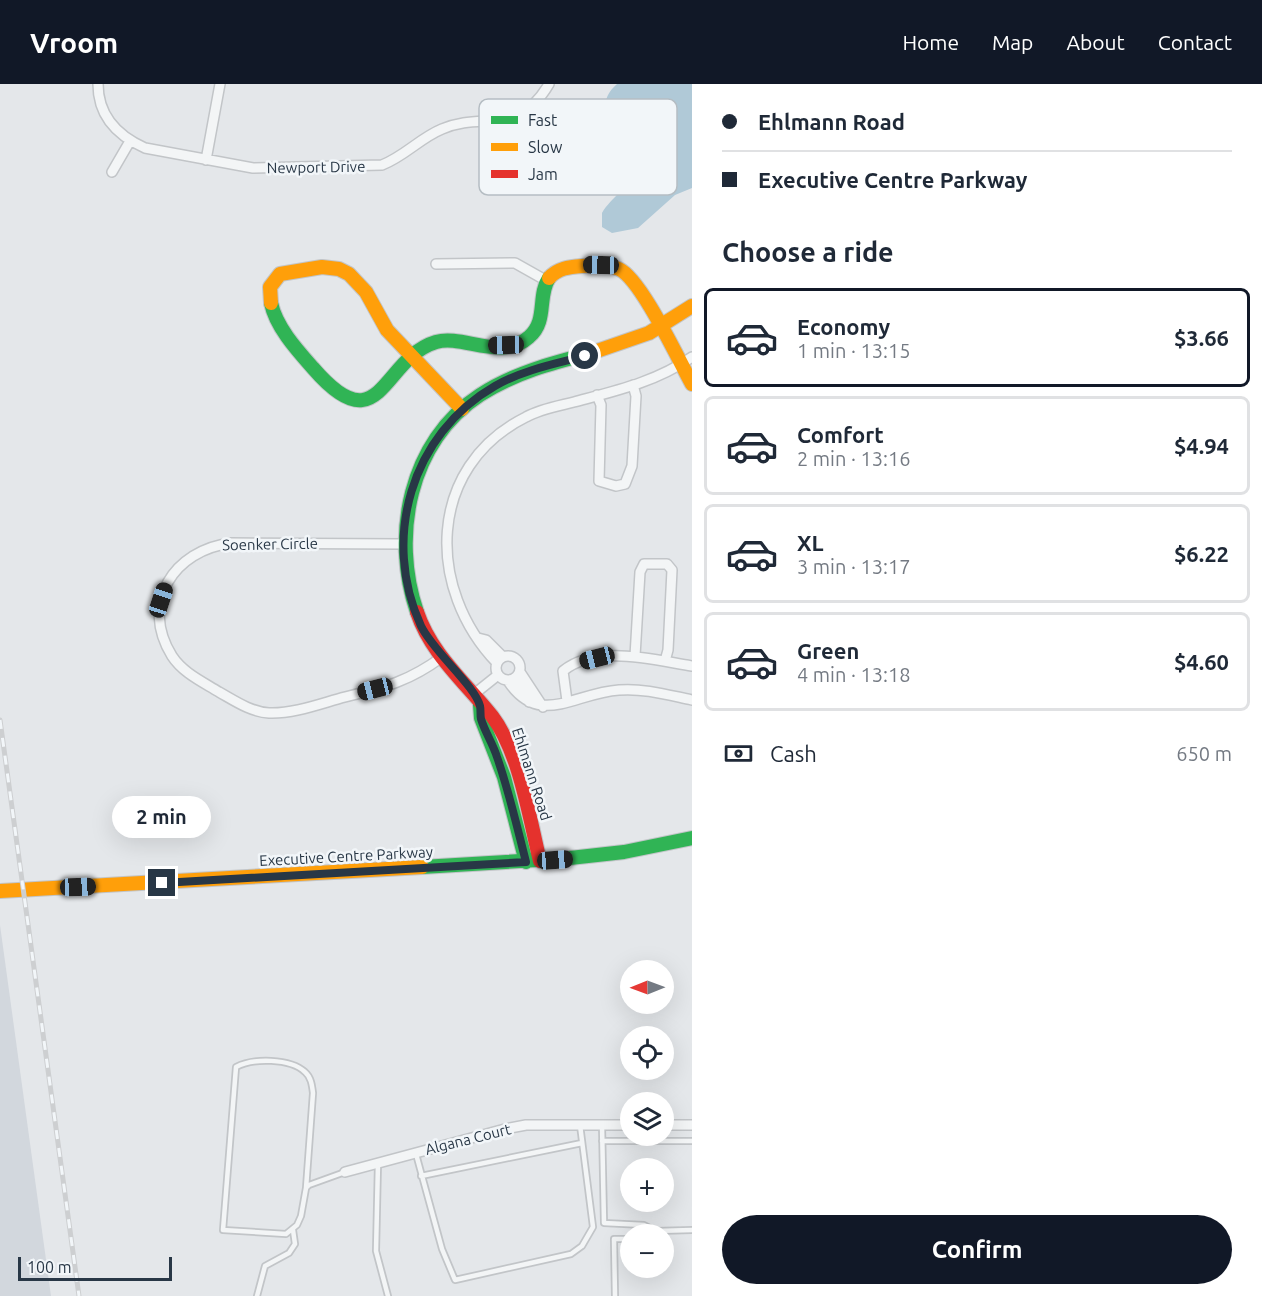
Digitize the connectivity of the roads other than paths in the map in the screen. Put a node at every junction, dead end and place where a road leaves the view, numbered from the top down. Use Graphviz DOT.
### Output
graph roads {
  1 [pos="98,84"];
  2 [pos="220,84"];
  3 [pos="549,84"];
  4 [pos="538,99"];
  5 [pos="479,123"];
  6 [pos="130,141"];
  7 [pos="206,160"];
  8 [pos="112,172"];
  9 [pos="436,264"];
  10 [pos="547,281"];
  11 [pos="692,306"];
  12 [pos="660,327"];
  13 [pos="692,357"];
  14 [pos="412,358"];
  15 [pos="680,366"];
  16 [pos="692,384"];
  17 [pos="633,385"];
  18 [pos="597,395"];
  19 [pos="462,409"];
  20 [pos="403,544"];
  21 [pos="634,656"];
  22 [pos="442,657"];
  23 [pos="500,660"];
  24 [pos="665,661"];
  25 [pos="692,666"];
  26 [pos="498,675"];
  27 [pos="514,677"];
  28 [pos="477,700"];
  29 [pos="692,700"];
  30 [pos="567,701"];
  31 [pos="543,707"];
  32 [pos="692,838"];
  33 [pos="533,861"];
  34 [pos="0,891"];
  35 [pos="580,1125"];
  36 [pos="602,1125"];
  37 [pos="620,1125"];
  38 [pos="674,1125"];
  39 [pos="692,1125"];
  40 [pos="602,1141"];
  41 [pos="692,1141"];
  42 [pos="582,1143"];
  43 [pos="415,1153"];
  44 [pos="378,1163"];
  45 [pos="345,1173"];
  46 [pos="421,1176"];
  47 [pos="306,1188"];
  48 [pos="604,1223"];
  49 [pos="624,1224"];
  50 [pos="593,1227"];
  51 [pos="293,1230"];
  52 [pos="692,1230"];
  53 [pos="674,1231"];
  54 [pos="620,1239"];
  55 [pos="257,1296"];
  56 [pos="388,1296"];
  57 [pos="615,1296"];
  1 -- 6 [label="street, Newport Drive"];
  2 -- 7 [label="street"];
  3 -- 4 [label="street, Newport Drive"];
  5 -- 7 [label="street, Newport Drive"];
  6 -- 7 [label="street, Newport Drive"];
  6 -- 8 [label="street"];
  9 -- 10 [label="street"];
  10 -- 12 [label="street"];
  10 -- 14 [label="street"];
  11 -- 12 [label="street, Ehlmann Road"];
  12 -- 15 [label="street"];
  12 -- 19 [label="street, Ehlmann Road"];
  13 -- 15 [label="street"];
  14 -- 14 [label="street"];
  14 -- 19 [label="street"];
  15 -- 16 [label="street"];
  15 -- 17 [label="street"];
  17 -- 18 [label="street"];
  17 -- 18 [label="street"];
  18 -- 23 [label="street"];
  19 -- 20 [label="street, Ehlmann Road"];
  20 -- 22 [label="street, Ehlmann Road"];
  20 -- 22 [label="street, Soenker Circle"];
  21 -- 24 [label="street"];
  21 -- 24 [label="street"];
  21 -- 30 [label="street"];
  22 -- 28 [label="street, Ehlmann Road"];
  23 -- 26 [label="street"];
  23 -- 27 [label="street"];
  24 -- 25 [label="street"];
  26 -- 27 [label="street"];
  26 -- 28 [label="street"];
  27 -- 31 [label="street"];
  27 -- 31 [label="street"];
  28 -- 33 [label="street, Ehlmann Road"];
  29 -- 30 [label="street"];
  30 -- 31 [label="street"];
  32 -- 33 [label="street, Executive Centre Parkway"];
  33 -- 34 [label="street, Executive Centre Parkway"];
  35 -- 36 [label="street, Algana Court"];
  35 -- 42 [label="lane"];
  35 -- 43 [label="street, Algana Court"];
  36 -- 37 [label="street, Algana Court"];
  36 -- 40 [label="lane"];
  38 -- 39 [label="street"];
  40 -- 41 [label="lane"];
  40 -- 48 [label="lane"];
  42 -- 46 [label="lane"];
  42 -- 50 [label="lane"];
  43 -- 44 [label="street, Algana Court"];
  43 -- 46 [label="lane"];
  44 -- 45 [label="street, Algana Court"];
  44 -- 56 [label="lane"];
  45 -- 47 [label="lane"];
  46 -- 50 [label="lane"];
  47 -- 51 [label="lane"];
  47 -- 51 [label="lane"];
  48 -- 49 [label="lane"];
  48 -- 50 [label="lane"];
  51 -- 55 [label="lane"];
  52 -- 53 [label="lane"];
  54 -- 57 [label="lane"];
}
